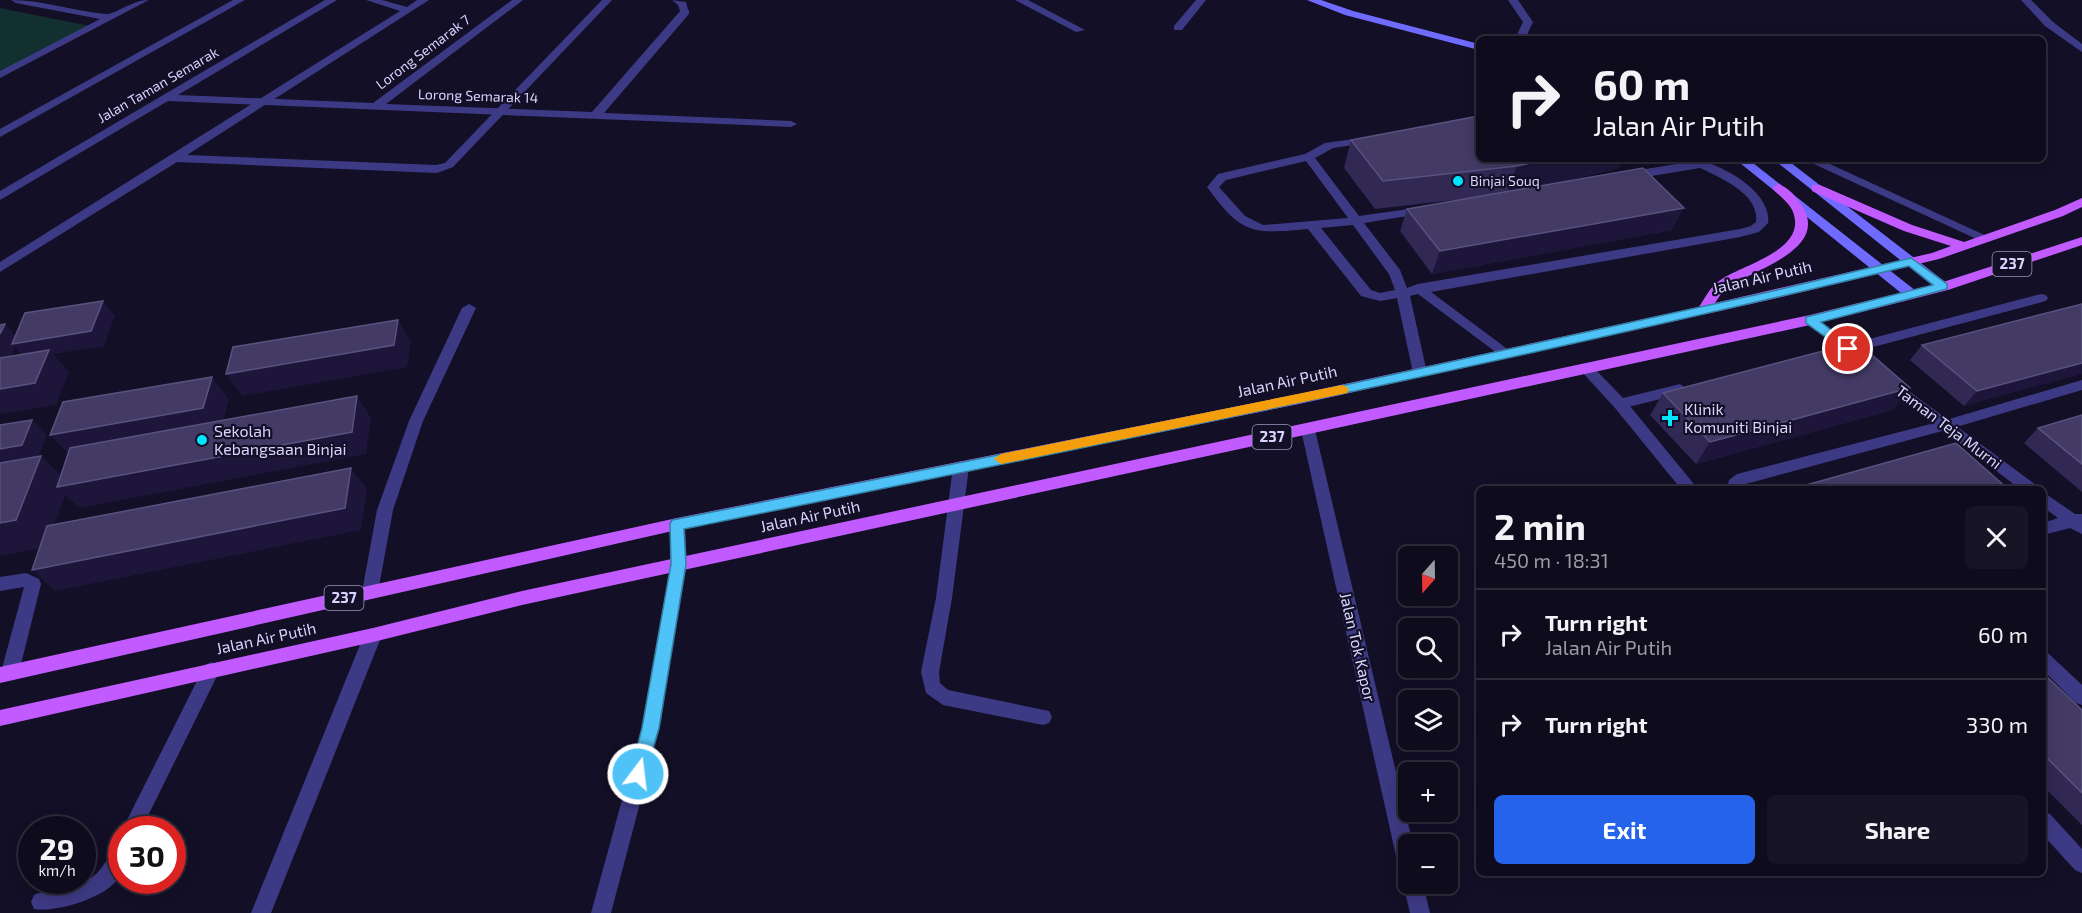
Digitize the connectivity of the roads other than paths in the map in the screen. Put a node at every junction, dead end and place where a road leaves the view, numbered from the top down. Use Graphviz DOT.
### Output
graph roads {
  1 [pos="16,0"];
  2 [pos="144,0"];
  3 [pos="240,0"];
  4 [pos="332,0"];
  5 [pos="371,0"];
  6 [pos="424,0"];
  7 [pos="518,0"];
  8 [pos="607,0"];
  9 [pos="677,0"];
  10 [pos="1020,0"];
  11 [pos="1201,0"];
  12 [pos="1312,0"];
  13 [pos="1513,0"];
  14 [pos="2026,0"];
  15 [pos="408,10"];
  16 [pos="110,18"];
  17 [pos="1178,28"];
  18 [pos="1080,30"];
  19 [pos="1522,36"];
  20 [pos="1476,46"];
  21 [pos="2082,49"];
  22 [pos="0,75"];
  23 [pos="165,98"];
  24 [pos="263,102"];
  25 [pos="375,107"];
  26 [pos="501,112"];
  27 [pos="595,116"];
  28 [pos="791,124"];
  29 [pos="0,134"];
  30 [pos="1376,139"];
  31 [pos="1309,157"];
  32 [pos="175,158"];
  33 [pos="1691,162"];
  34 [pos="1698,162"];
  35 [pos="1745,162"];
  36 [pos="1783,162"];
  37 [pos="1816,162"];
  38 [pos="1609,179"];
  39 [pos="1778,188"];
  40 [pos="1816,188"];
  41 [pos="0,195"];
  42 [pos="2082,202"];
  43 [pos="1435,207"];
  44 [pos="1354,220"];
  45 [pos="1311,224"];
  46 [pos="1985,238"];
  47 [pos="2082,241"];
  48 [pos="1965,246"];
  49 [pos="1911,262"];
  50 [pos="0,268"];
  51 [pos="1880,269"];
  52 [pos="1395,273"];
  53 [pos="1943,287"];
  54 [pos="1422,291"];
  55 [pos="1911,294"];
  56 [pos="1403,295"];
  57 [pos="2040,298"];
  58 [pos="469,308"];
  59 [pos="1704,310"];
  60 [pos="1810,320"];
  61 [pos="1848,349"];
  62 [pos="1505,354"];
  63 [pos="1825,355"];
  64 [pos="1588,370"];
  65 [pos="1420,373"];
  66 [pos="1699,385"];
  67 [pos="2082,385"];
  68 [pos="1620,404"];
  69 [pos="1946,425"];
  70 [pos="1308,430"];
  71 [pos="961,467"];
  72 [pos="1688,486"];
  73 [pos="1734,486"];
  74 [pos="2027,486"];
  75 [pos="2046,500"];
  76 [pos="956,505"];
  77 [pos="2079,522"];
  78 [pos="677,524"];
  79 [pos="2046,528"];
  80 [pos="679,564"];
  81 [pos="0,584"];
  82 [pos="370,592"];
  83 [pos="373,635"];
  84 [pos="2046,662"];
  85 [pos="211,670"];
  86 [pos="5,673"];
  87 [pos="2082,697"];
  88 [pos="1043,717"];
  89 [pos="0,718"];
  90 [pos="138,816"];
  91 [pos="2046,824"];
  92 [pos="1401,834"];
  93 [pos="2082,863"];
  94 [pos="108,876"];
  95 [pos="1415,894"];
  96 [pos="41,902"];
  97 [pos="261,913"];
  98 [pos="601,913"];
  99 [pos="1420,913"];
  1 -- 16 [label="street"];
  2 -- 16 [label="street"];
  3 -- 29 [label="street"];
  4 -- 23 [label="street, Jalan Taman Semarak"];
  5 -- 15 [label="street"];
  6 -- 15 [label="street"];
  7 -- 25 [label="street, Lorong Semarak 7"];
  8 -- 26 [label="street"];
  9 -- 27 [label="street"];
  10 -- 18 [label="street"];
  11 -- 17 [label="street"];
  12 -- 20 [label="street"];
  13 -- 19 [label="street"];
  14 -- 21 [label="street"];
  15 -- 24 [label="street"];
  16 -- 22 [label="street"];
  23 -- 24 [label="street, Lorong Semarak 14"];
  23 -- 41 [label="street, Jalan Taman Semarak"];
  24 -- 25 [label="street, Lorong Semarak 14"];
  24 -- 32 [label="street"];
  25 -- 26 [label="street, Lorong Semarak 14"];
  26 -- 27 [label="street, Lorong Semarak 14"];
  26 -- 32 [label="street"];
  27 -- 28 [label="street, Lorong Semarak 14"];
  30 -- 31 [label="street"];
  31 -- 44 [label="street"];
  31 -- 45 [label="street"];
  32 -- 50 [label="street"];
  33 -- 38 [label="street"];
  34 -- 54 [label="street"];
  35 -- 39 [label="street"];
  36 -- 40 [label="street"];
  37 -- 46 [label="street"];
  39 -- 51 [label="street"];
  39 -- 59 [label="main road"];
  40 -- 48 [label="main road"];
  40 -- 49 [label="street"];
  42 -- 46 [label="main road, Jalan Air Putih / 237"];
  43 -- 44 [label="street"];
  44 -- 45 [label="street"];
  44 -- 52 [label="street"];
  45 -- 56 [label="street"];
  46 -- 48 [label="main road, Jalan Air Putih / 237"];
  47 -- 53 [label="main road, Jalan Air Putih / 237"];
  48 -- 49 [label="main road, Jalan Air Putih / 237"];
  49 -- 51 [label="main road, Jalan Air Putih / 237"];
  49 -- 53 [label="street"];
  51 -- 55 [label="street"];
  51 -- 59 [label="main road, Jalan Air Putih / 237"];
  52 -- 54 [label="street"];
  52 -- 56 [label="street"];
  53 -- 55 [label="main road, Jalan Air Putih / 237"];
  54 -- 56 [label="street"];
  54 -- 62 [label="street"];
  55 -- 60 [label="main road, Jalan Air Putih / 237"];
  56 -- 65 [label="street"];
  57 -- 61 [label="street"];
  58 -- 82 [label="street"];
  59 -- 62 [label="main road, Jalan Air Putih / 237"];
  60 -- 61 [label="street, Taman Teja Murni"];
  60 -- 64 [label="main road, Jalan Air Putih / 237"];
  61 -- 63 [label="street"];
  61 -- 69 [label="street, Taman Teja Murni"];
  62 -- 65 [label="main road, Jalan Air Putih / 237"];
  64 -- 68 [label="street"];
  64 -- 70 [label="main road, Jalan Air Putih / 237"];
  65 -- 71 [label="main road, Jalan Air Putih / 237"];
  66 -- 68 [label="street"];
  67 -- 69 [label="street"];
  68 -- 72 [label="street"];
  69 -- 73 [label="street"];
  69 -- 74 [label="street, Taman Teja Murni"];
  70 -- 76 [label="main road, Jalan Air Putih / 237"];
  70 -- 92 [label="street, Jalan Tok Kapor"];
  71 -- 76 [label="street"];
  71 -- 78 [label="main road, Jalan Air Putih / 237"];
  75 -- 77 [label="street"];
  76 -- 80 [label="main road, Jalan Air Putih / 237"];
  76 -- 88 [label="street"];
  77 -- 79 [label="street"];
  78 -- 80 [label="street"];
  78 -- 82 [label="main road, Jalan Air Putih / 237"];
  80 -- 83 [label="main road, Jalan Air Putih / 237"];
  80 -- 98 [label="street"];
  81 -- 86 [label="street"];
  82 -- 86 [label="main road, Jalan Air Putih / 237"];
  83 -- 85 [label="main road, Jalan Air Putih / 237"];
  83 -- 97 [label="street"];
  84 -- 87 [label="street"];
  85 -- 89 [label="main road, Jalan Air Putih / 237"];
  85 -- 90 [label="street"];
  91 -- 93 [label="street"];
  94 -- 96 [label="street"];
  95 -- 99 [label="street"];
}
